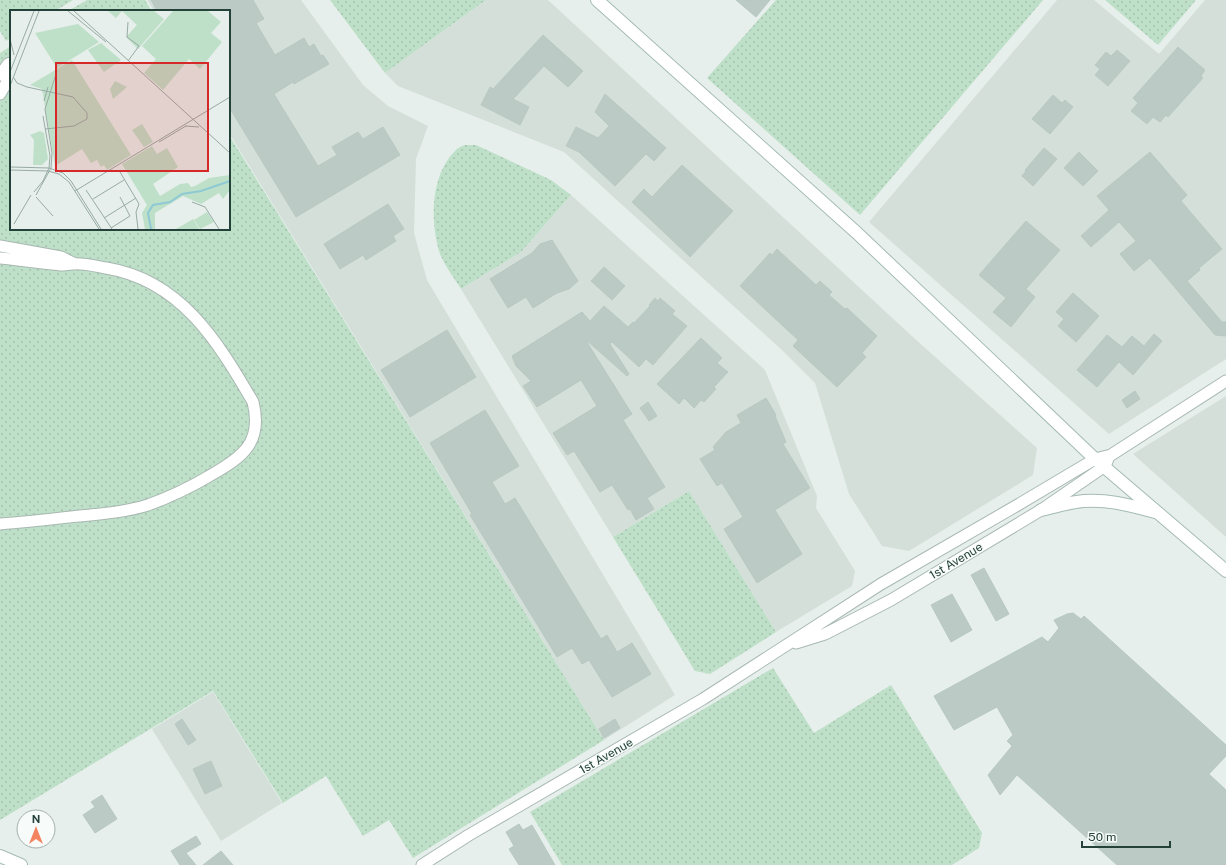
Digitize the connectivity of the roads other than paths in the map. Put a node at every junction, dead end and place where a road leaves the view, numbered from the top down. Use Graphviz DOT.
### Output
graph roads {
  1 [pos="597,0"];
  2 [pos="10,63"];
  3 [pos="0,75"];
  4 [pos="10,77"];
  5 [pos="0,94"];
  6 [pos="0,246"];
  7 [pos="0,258"];
  8 [pos="74,264"];
  9 [pos="1226,381"];
  10 [pos="1100,462"];
  11 [pos="1041,510"];
  12 [pos="1160,514"];
  13 [pos="0,524"];
  14 [pos="1226,571"];
  15 [pos="788,645"];
  16 [pos="0,856"];
  17 [pos="21,865"];
  18 [pos="422,865"];
  1 -- 10 [label="main road"];
  2 -- 3 [label="street"];
  4 -- 5 [label="street"];
  6 -- 8 [label="street"];
  7 -- 8 [label="street"];
  8 -- 13 [label="street"];
  9 -- 10 [label="street, 1st Avenue"];
  10 -- 11 [label="street, 1st Avenue"];
  10 -- 12 [label="main road"];
  10 -- 15 [label="street, 1st Avenue"];
  11 -- 12 [label="main road"];
  11 -- 15 [label="street, 1st Avenue"];
  12 -- 14 [label="main road"];
  15 -- 18 [label="street, 1st Avenue"];
  16 -- 17 [label="main road"];
}
